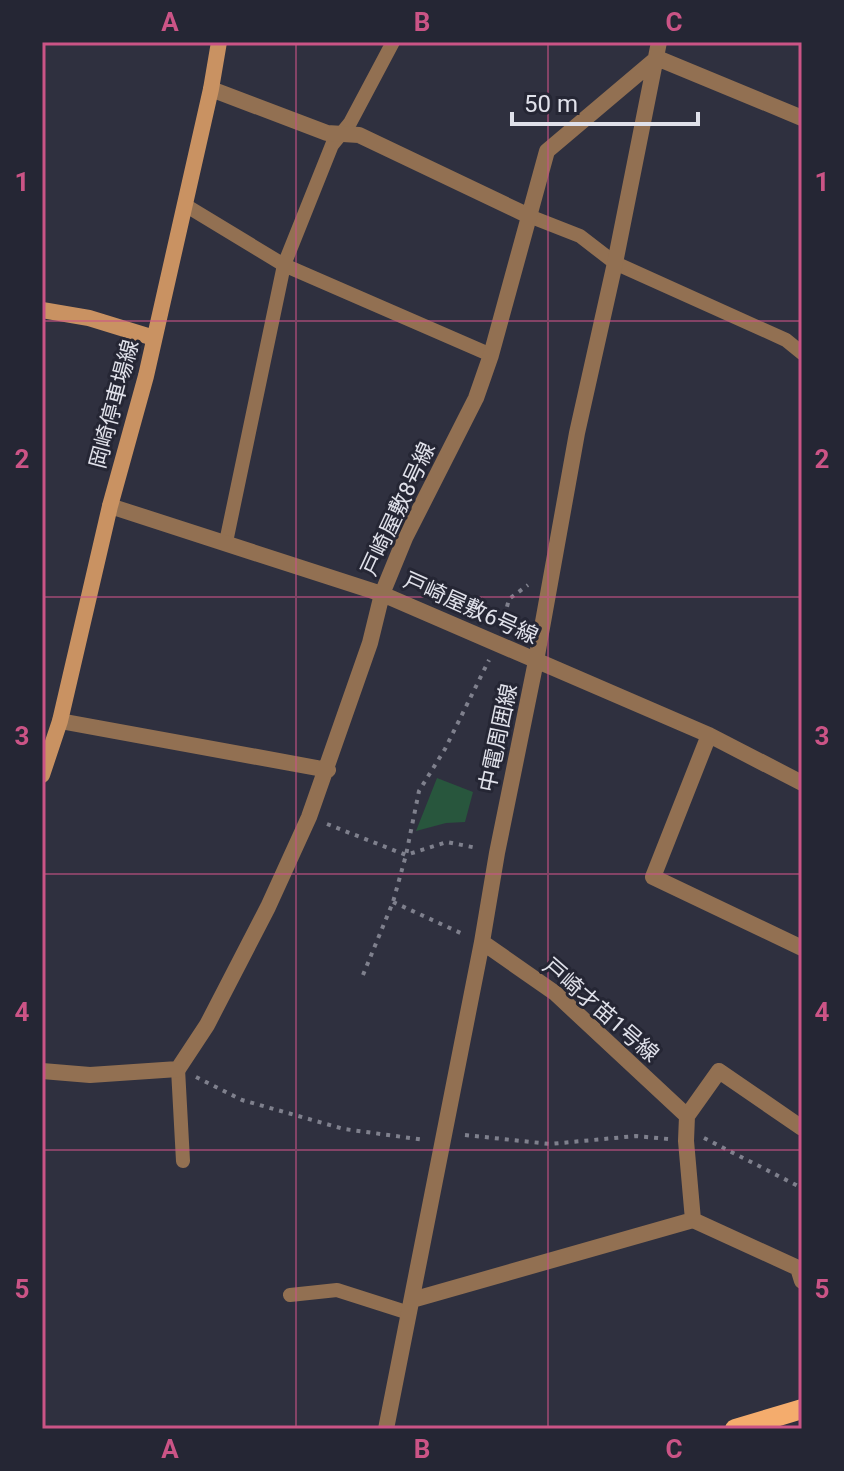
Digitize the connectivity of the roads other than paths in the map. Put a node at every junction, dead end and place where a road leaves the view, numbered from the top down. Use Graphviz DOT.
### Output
graph roads {
  1 [pos="219,42"];
  2 [pos="393,42"];
  3 [pos="658,50"];
  4 [pos="211,89"];
  5 [pos="802,118"];
  6 [pos="340,134"];
  7 [pos="185,205"];
  8 [pos="529,216"];
  9 [pos="615,263"];
  10 [pos="284,265"];
  11 [pos="42,310"];
  12 [pos="154,338"];
  13 [pos="802,353"];
  14 [pos="491,355"];
  15 [pos="110,506"];
  16 [pos="226,542"];
  17 [pos="382,594"];
  18 [pos="536,661"];
  19 [pos="60,721"];
  20 [pos="709,735"];
  21 [pos="328,770"];
  22 [pos="42,773"];
  23 [pos="802,783"];
  24 [pos="482,942"];
  25 [pos="802,948"];
  26 [pos="178,1069"];
  27 [pos="42,1071"];
  28 [pos="802,1128"];
  29 [pos="687,1129"];
  30 [pos="183,1161"];
  31 [pos="693,1220"];
  32 [pos="802,1281"];
  33 [pos="290,1295"];
  34 [pos="410,1307"];
  35 [pos="802,1409"];
  36 [pos="386,1429"];
  37 [pos="735,1429"];
  1 -- 4 [label="main road, 岡崎停車場線"];
  2 -- 6 [label="lane"];
  3 -- 5 [label="street"];
  3 -- 8 [label="street, 戸崎屋敷8号線"];
  3 -- 9 [label="street, 中電周囲線"];
  4 -- 6 [label="street"];
  4 -- 7 [label="main road, 岡崎停車場線"];
  6 -- 8 [label="street"];
  6 -- 10 [label="lane"];
  7 -- 10 [label="lane"];
  7 -- 12 [label="main road, 岡崎停車場線"];
  8 -- 9 [label="lane"];
  8 -- 14 [label="street, 戸崎屋敷8号線"];
  9 -- 13 [label="lane"];
  9 -- 18 [label="street, 中電周囲線"];
  10 -- 14 [label="lane"];
  10 -- 16 [label="lane"];
  11 -- 12 [label="main road"];
  12 -- 15 [label="main road, 岡崎停車場線"];
  14 -- 17 [label="street, 戸崎屋敷8号線"];
  15 -- 16 [label="street, 戸崎屋敷6号線"];
  15 -- 19 [label="main road, 岡崎停車場線"];
  16 -- 17 [label="street, 戸崎屋敷6号線"];
  17 -- 18 [label="street, 戸崎屋敷6号線"];
  17 -- 21 [label="street, 戸崎屋敷8号線"];
  18 -- 20 [label="street, 戸崎屋敷6号線"];
  18 -- 24 [label="street, 中電周囲線"];
  19 -- 21 [label="street"];
  19 -- 22 [label="main road, 岡崎停車場線"];
  20 -- 23 [label="street, 戸崎屋敷6号線"];
  20 -- 25 [label="street"];
  21 -- 26 [label="street, 戸崎屋敷8号線"];
  24 -- 29 [label="street, 戸崎才苗1号線"];
  24 -- 34 [label="street, 中電周囲線"];
  26 -- 27 [label="street"];
  26 -- 30 [label="lane"];
  28 -- 29 [label="street"];
  29 -- 31 [label="street"];
  31 -- 32 [label="street"];
  31 -- 34 [label="street"];
  33 -- 34 [label="lane"];
  34 -- 36 [label="street, 中電周囲線"];
  35 -- 37 [label="main road"];
}
